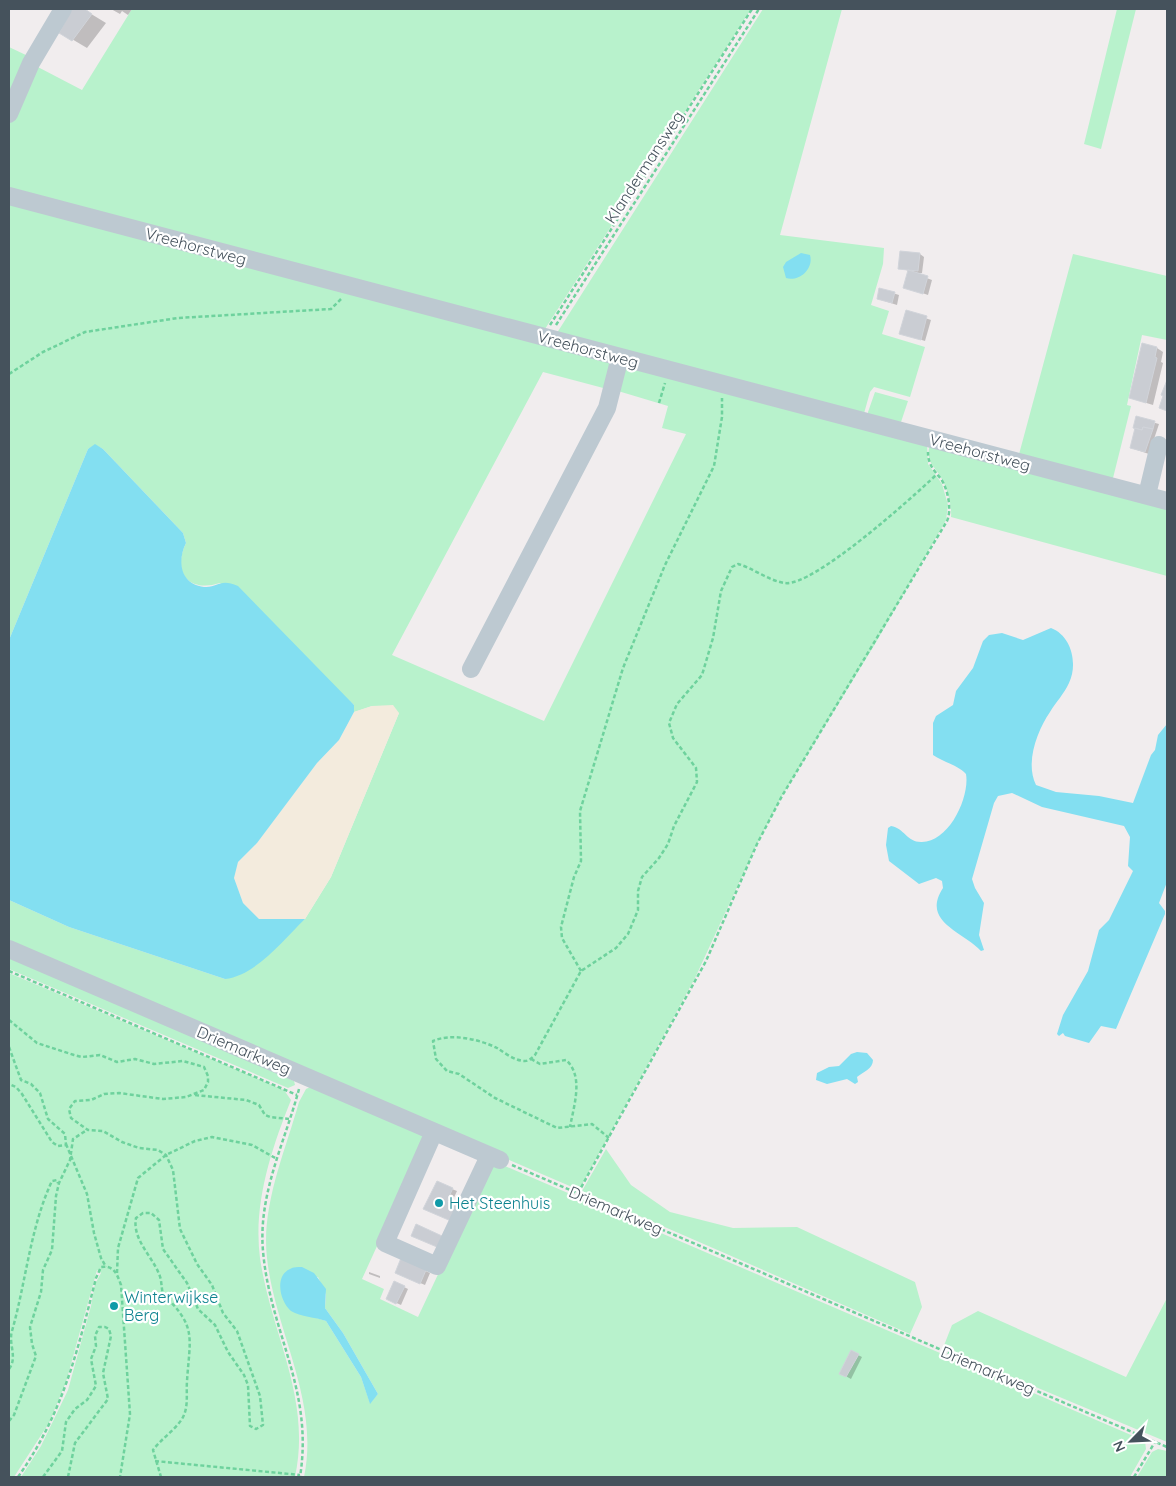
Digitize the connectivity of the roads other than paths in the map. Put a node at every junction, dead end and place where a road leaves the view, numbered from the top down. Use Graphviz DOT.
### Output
graph roads {
  1 [pos="64,9"];
  2 [pos="9,114"];
  3 [pos="9,196"];
  4 [pos="620,357"];
  5 [pos="1159,445"];
  6 [pos="1147,495"];
  7 [pos="1167,501"];
  8 [pos="471,669"];
  9 [pos="9,949"];
  10 [pos="434,1132"];
  1 -- 2 [label="street"];
  3 -- 4 [label="street, Vreehorstweg"];
  4 -- 6 [label="street, Vreehorstweg"];
  4 -- 8 [label="street"];
  5 -- 6 [label="street"];
  6 -- 7 [label="street, Vreehorstweg"];
  9 -- 10 [label="street, Driemarkweg"];
  10 -- 10 [label="street, Driemarkweg"];
}
